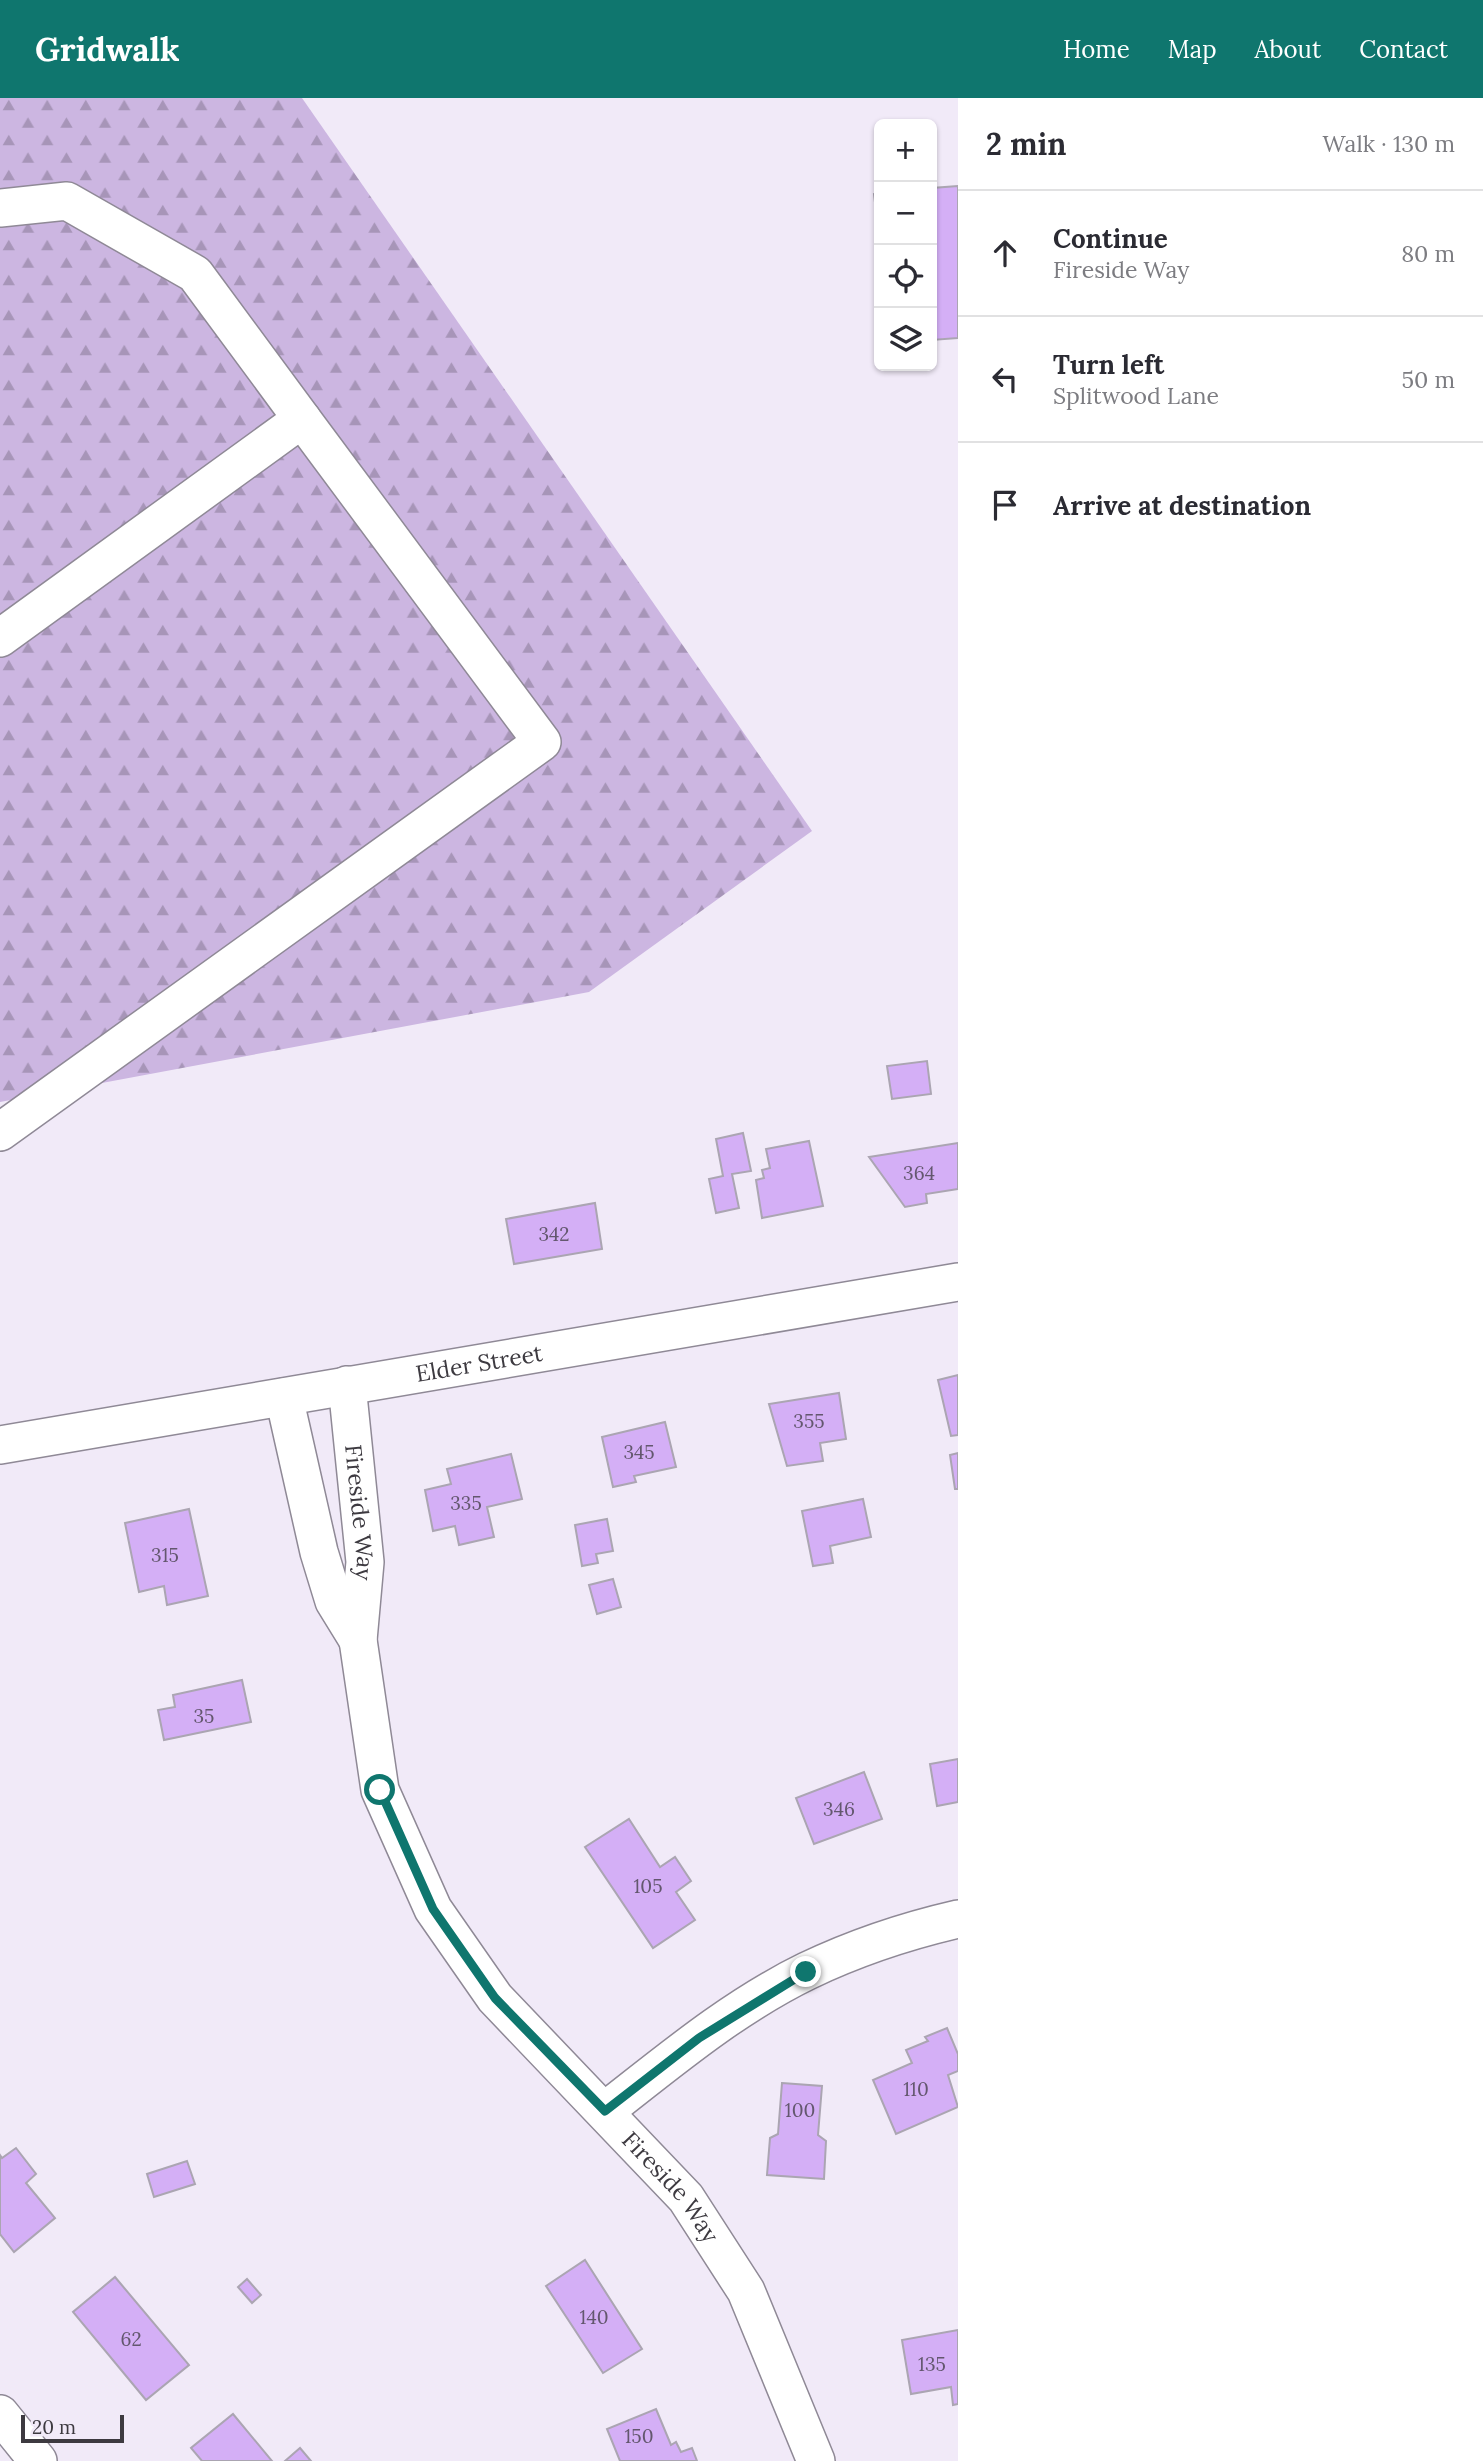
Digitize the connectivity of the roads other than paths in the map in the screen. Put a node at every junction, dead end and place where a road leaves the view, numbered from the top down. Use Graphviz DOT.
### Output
graph roads {
  1 [pos="0,208"];
  2 [pos="302,419"];
  3 [pos="0,638"];
  4 [pos="0,1132"];
  5 [pos="958,1282"];
  6 [pos="347,1385"];
  7 [pos="284,1397"];
  8 [pos="0,1445"];
  9 [pos="358,1640"];
  10 [pos="958,1919"];
  11 [pos="605,2111"];
  12 [pos="0,2414"];
  13 [pos="38,2461"];
  14 [pos="816,2461"];
  1 -- 2 [label="street"];
  2 -- 3 [label="street"];
  2 -- 4 [label="street"];
  5 -- 6 [label="street, Elder Street"];
  6 -- 7 [label="street, Elder Street"];
  6 -- 9 [label="street, Fireside Way"];
  7 -- 8 [label="street, Elder Street"];
  7 -- 9 [label="street, Fireside Way"];
  9 -- 11 [label="street, Fireside Way"];
  10 -- 11 [label="street"];
  11 -- 14 [label="street, Fireside Way"];
  12 -- 13 [label="street"];
}
